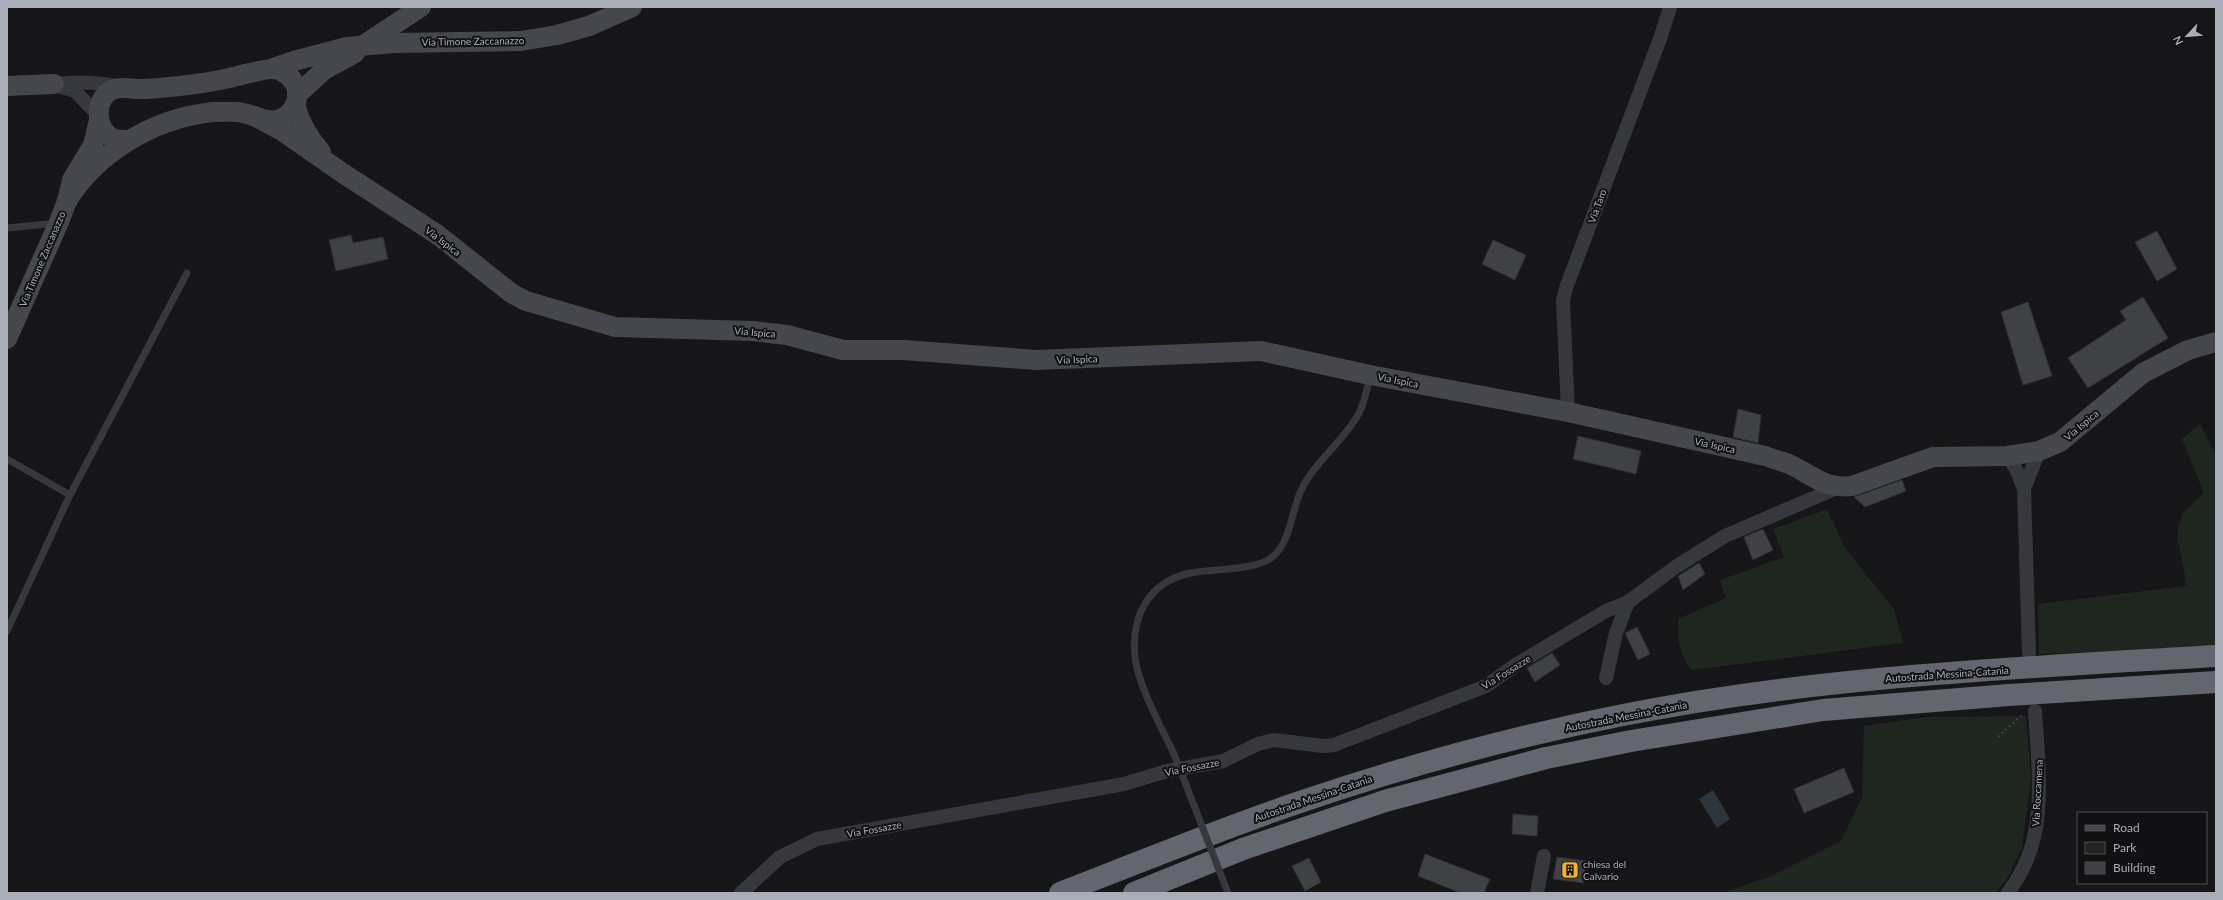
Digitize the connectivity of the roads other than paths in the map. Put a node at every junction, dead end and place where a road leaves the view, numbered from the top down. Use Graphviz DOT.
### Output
graph roads {
  1 [pos="632,7"];
  2 [pos="1670,7"];
  3 [pos="417,9"];
  4 [pos="412,42"];
  5 [pos="371,45"];
  6 [pos="273,68"];
  7 [pos="54,84"];
  8 [pos="7,86"];
  9 [pos="124,87"];
  10 [pos="296,100"];
  11 [pos="254,116"];
  12 [pos="98,118"];
  13 [pos="130,140"];
  14 [pos="344,174"];
  15 [pos="67,201"];
  16 [pos="59,222"];
  17 [pos="7,228"];
  18 [pos="187,273"];
  19 [pos="7,339"];
  20 [pos="2216,342"];
  21 [pos="1370,375"];
  22 [pos="1568,412"];
  23 [pos="2039,452"];
  24 [pos="2007,456"];
  25 [pos="7,459"];
  26 [pos="1839,487"];
  27 [pos="2024,489"];
  28 [pos="70,495"];
  29 [pos="1628,602"];
  30 [pos="7,631"];
  31 [pos="2029,653"];
  32 [pos="2216,656"];
  33 [pos="1606,678"];
  34 [pos="2216,682"];
  35 [pos="2035,710"];
  36 [pos="1544,856"];
  37 [pos="741,893"];
  38 [pos="1060,893"];
  39 [pos="1134,893"];
  40 [pos="1228,893"];
  41 [pos="1538,893"];
  42 [pos="2008,893"];
  1 -- 4 [label="street, Via Timone Zaccanazzo"];
  2 -- 22 [label="street, Via Taro"];
  3 -- 4 [label="street"];
  3 -- 5 [label="street"];
  4 -- 5 [label="street, Via Timone Zaccanazzo"];
  5 -- 6 [label="street"];
  5 -- 10 [label="street"];
  6 -- 9 [label="street"];
  6 -- 10 [label="street"];
  7 -- 8 [label="street"];
  7 -- 9 [label="street"];
  7 -- 12 [label="street"];
  9 -- 12 [label="street"];
  10 -- 11 [label="street"];
  10 -- 14 [label="street"];
  11 -- 13 [label="street"];
  11 -- 14 [label="street"];
  12 -- 13 [label="street"];
  12 -- 15 [label="street"];
  13 -- 15 [label="street"];
  14 -- 21 [label="street, Via Ispica"];
  15 -- 16 [label="street, Via Timone Zaccanazzo"];
  16 -- 17 [label="lane"];
  16 -- 19 [label="street, Via Timone Zaccanazzo"];
  18 -- 28 [label="lane"];
  20 -- 23 [label="street, Via Ispica"];
  21 -- 22 [label="street, Via Ispica"];
  21 -- 40 [label="lane, bridge"];
  22 -- 26 [label="street, Via Ispica"];
  23 -- 24 [label="street, Via Ispica"];
  23 -- 27 [label="street"];
  24 -- 26 [label="street, Via Ispica"];
  24 -- 27 [label="street"];
  25 -- 28 [label="lane"];
  26 -- 29 [label="street, Via Ispica"];
  27 -- 31 [label="street"];
  28 -- 30 [label="lane"];
  29 -- 33 [label="street"];
  29 -- 37 [label="street, Via Fossazze"];
  32 -- 38 [label="highway, Autostrada Messina-Catania"];
  34 -- 39 [label="highway"];
  35 -- 42 [label="street, Via Roccamena"];
  36 -- 41 [label="street"];
}
